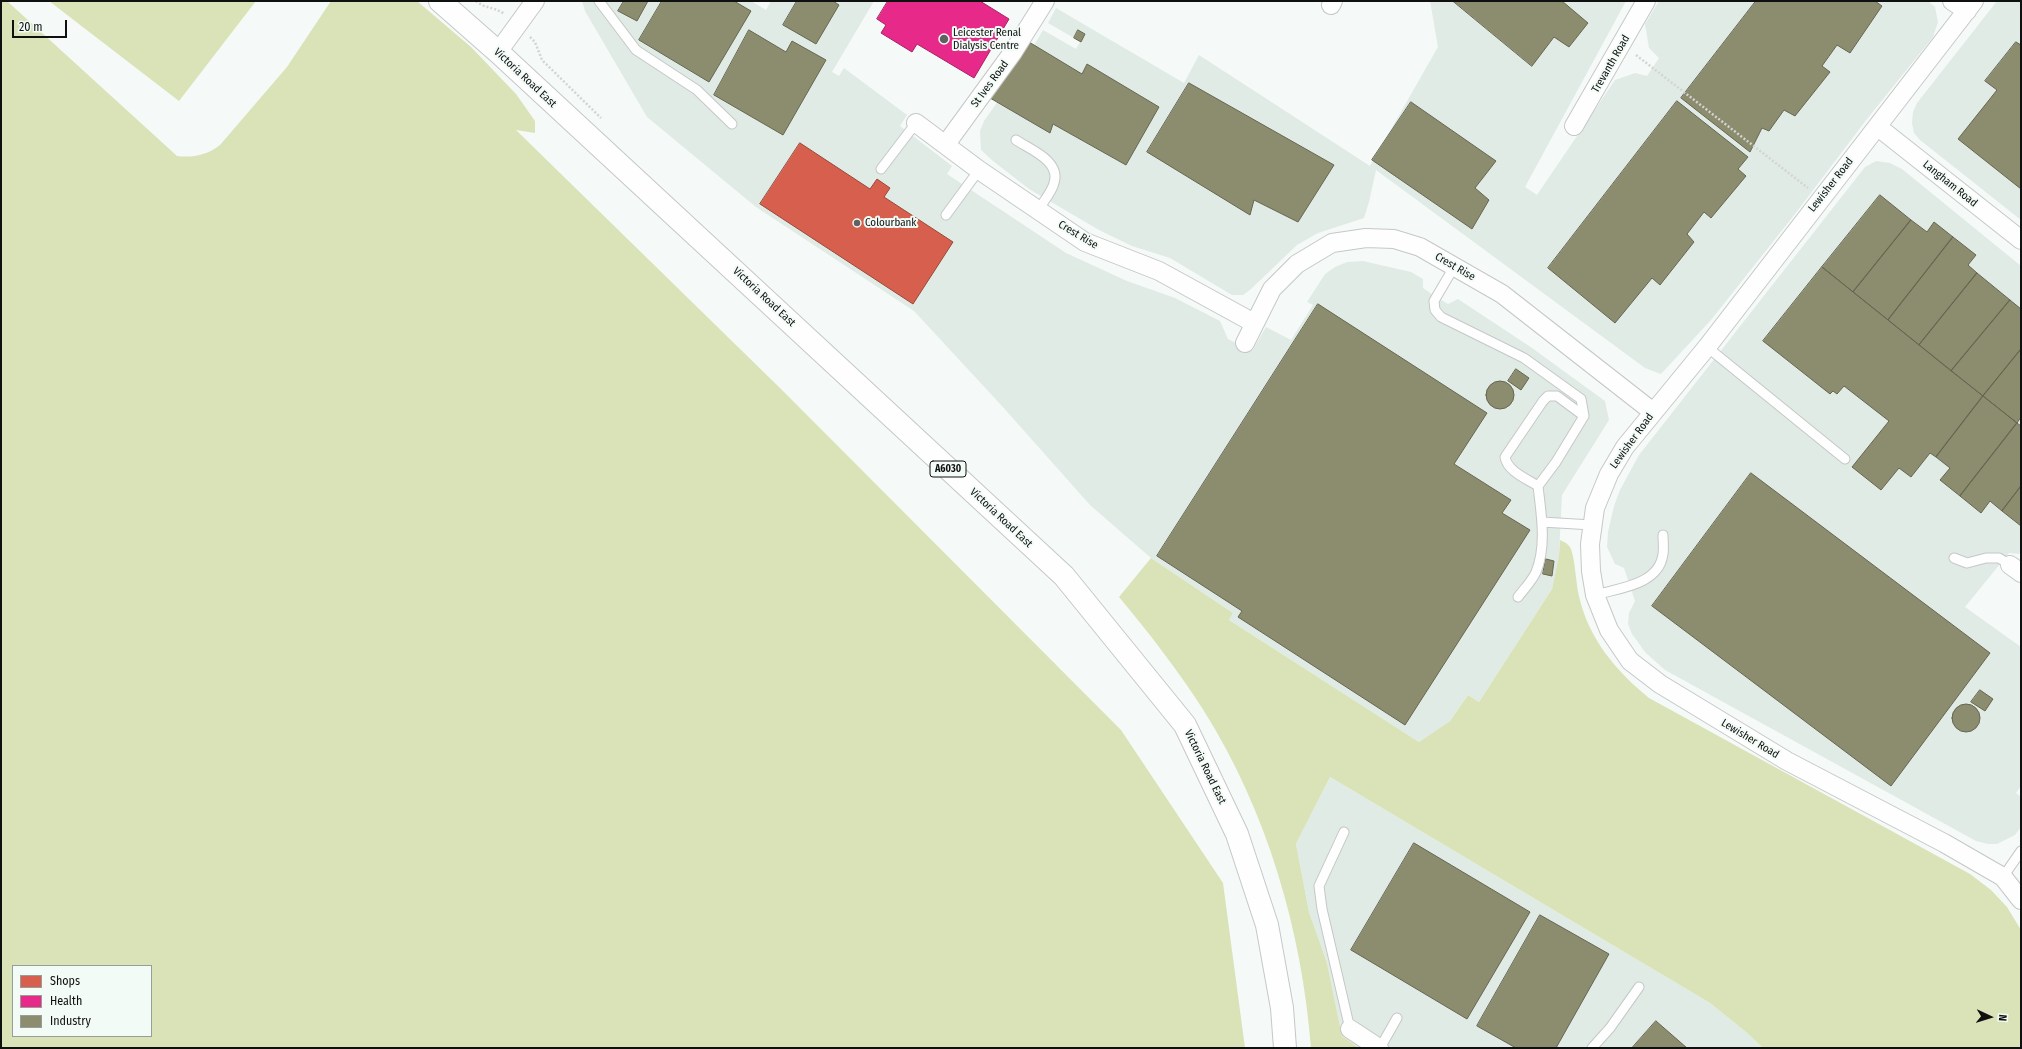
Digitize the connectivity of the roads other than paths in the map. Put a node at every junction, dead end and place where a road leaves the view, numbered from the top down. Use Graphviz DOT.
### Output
graph roads {
  1 [pos="440,1"];
  2 [pos="535,1"];
  3 [pos="599,1"];
  4 [pos="1045,1"];
  5 [pos="1646,1"];
  6 [pos="1952,1"];
  7 [pos="1970,6"];
  8 [pos="498,52"];
  9 [pos="916,123"];
  10 [pos="732,124"];
  11 [pos="1574,126"];
  12 [pos="1878,126"];
  13 [pos="1016,140"];
  14 [pos="946,144"];
  15 [pos="881,169"];
  16 [pos="979,170"];
  17 [pos="1038,210"];
  18 [pos="946,215"];
  19 [pos="2021,240"];
  20 [pos="1454,267"];
  21 [pos="1254,323"];
  22 [pos="1245,343"];
  23 [pos="1707,347"];
  24 [pos="1653,412"];
  25 [pos="1584,416"];
  26 [pos="1844,459"];
  27 [pos="1538,486"];
  28 [pos="1542,522"];
  29 [pos="1592,525"];
  30 [pos="1663,535"];
  31 [pos="1954,558"];
  32 [pos="2016,569"];
  33 [pos="1595,595"];
  34 [pos="1518,597"];
  35 [pos="1344,832"];
  36 [pos="2021,851"];
  37 [pos="2003,877"];
  38 [pos="2021,900"];
  39 [pos="1639,987"];
  40 [pos="1397,1018"];
  41 [pos="1350,1029"];
  42 [pos="1285,1048"];
  43 [pos="1379,1048"];
  44 [pos="1592,1048"];
  1 -- 8 [label="highway, Victoria Road East / A6030"];
  2 -- 8 [label="street"];
  3 -- 10 [label="lane"];
  4 -- 14 [label="street, St Ives Road"];
  5 -- 11 [label="street, Trevanth Road"];
  6 -- 7 [label="street"];
  7 -- 12 [label="street, Lewisher Road"];
  8 -- 42 [label="highway, Victoria Road East / A6030"];
  9 -- 14 [label="street, Crest Rise"];
  9 -- 15 [label="lane"];
  12 -- 19 [label="street, Langham Road"];
  12 -- 23 [label="street, Lewisher Road"];
  13 -- 17 [label="lane"];
  14 -- 16 [label="street, Crest Rise"];
  16 -- 17 [label="street, Crest Rise"];
  16 -- 18 [label="lane"];
  17 -- 21 [label="street, Crest Rise"];
  20 -- 21 [label="street, Crest Rise"];
  20 -- 24 [label="street, Crest Rise"];
  20 -- 25 [label="lane"];
  21 -- 22 [label="street, Crest Rise"];
  23 -- 24 [label="street, Lewisher Road"];
  23 -- 26 [label="lane"];
  24 -- 29 [label="street, Lewisher Road"];
  25 -- 27 [label="lane"];
  25 -- 27 [label="lane"];
  27 -- 28 [label="lane"];
  28 -- 29 [label="lane"];
  28 -- 34 [label="lane"];
  29 -- 33 [label="street, Lewisher Road"];
  30 -- 33 [label="lane"];
  31 -- 32 [label="lane"];
  33 -- 37 [label="street, Lewisher Road"];
  35 -- 41 [label="lane"];
  36 -- 37 [label="lane"];
  37 -- 38 [label="street, Lewisher Road"];
  39 -- 44 [label="lane"];
  40 -- 43 [label="lane"];
  41 -- 43 [label="street"];
}
